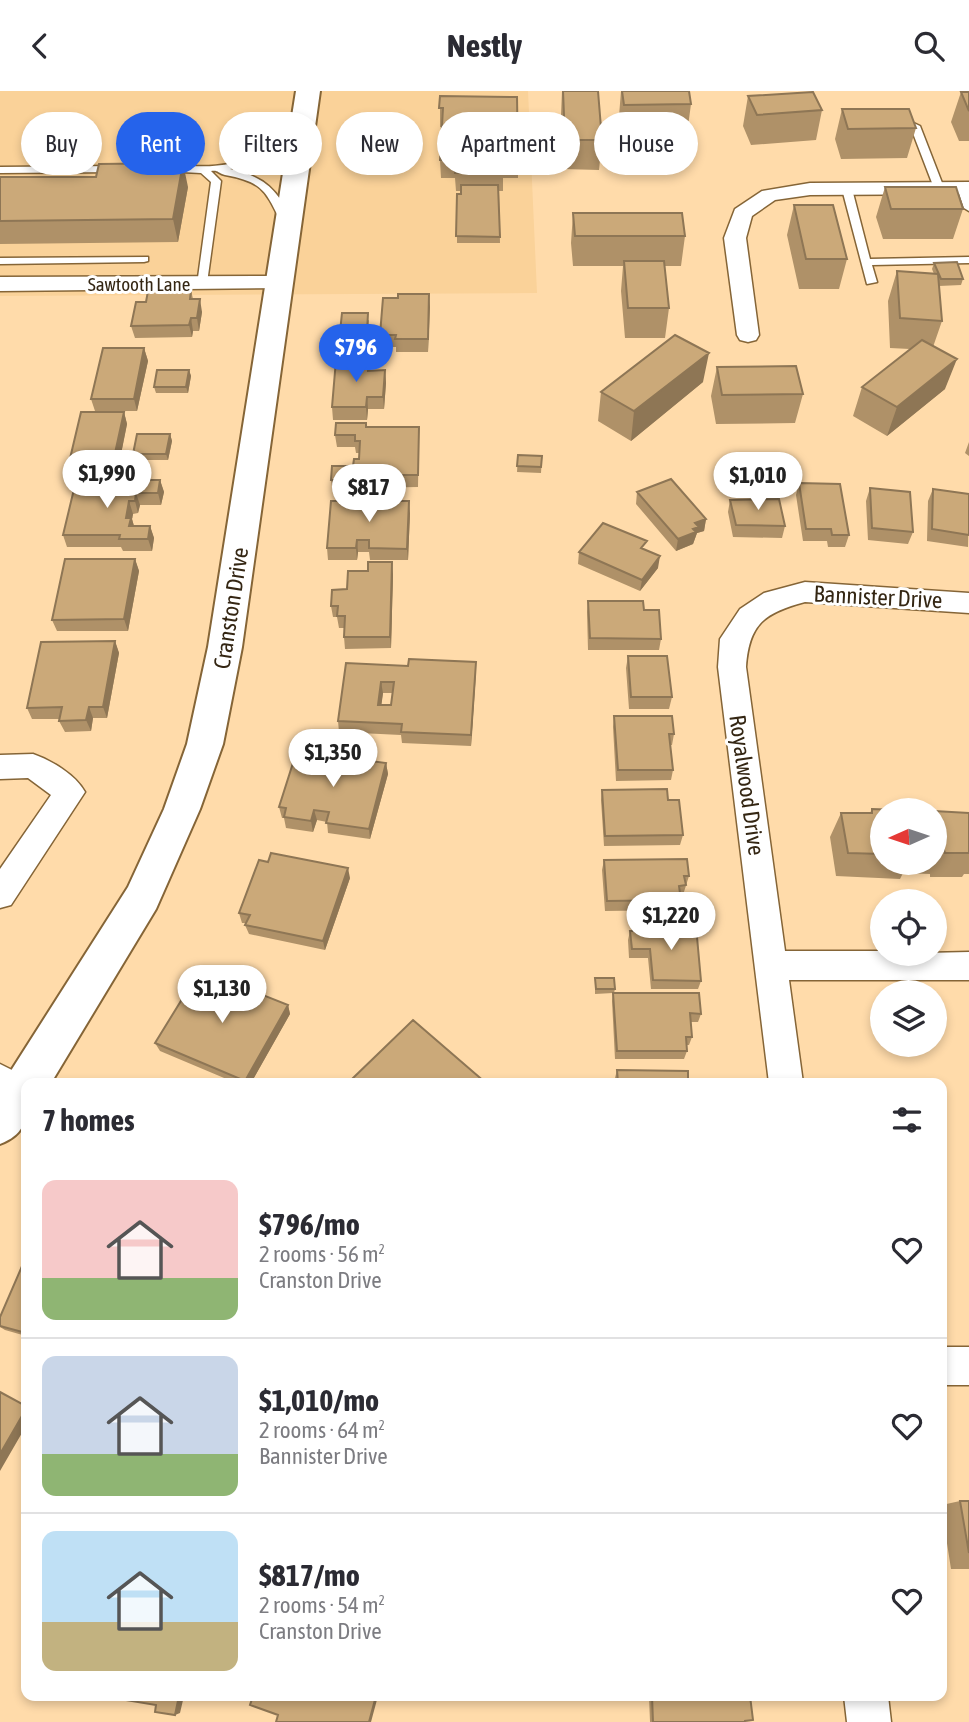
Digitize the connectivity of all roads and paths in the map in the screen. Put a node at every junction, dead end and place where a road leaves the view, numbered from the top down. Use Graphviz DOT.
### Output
graph roads {
  1 [pos="306,100"];
  2 [pos="892,117"];
  3 [pos="205,167"];
  4 [pos="116,169"];
  5 [pos="0,170"];
  6 [pos="205,170"];
  7 [pos="205,172"];
  8 [pos="939,188"];
  9 [pos="847,189"];
  10 [pos="967,195"];
  11 [pos="286,227"];
  12 [pos="144,259"];
  13 [pos="86,260"];
  14 [pos="969,260"];
  15 [pos="0,261"];
  16 [pos="866,262"];
  17 [pos="871,282"];
  18 [pos="201,283"];
  19 [pos="278,283"];
  20 [pos="81,284"];
  21 [pos="0,285"];
  22 [pos="748,335"];
  23 [pos="969,603"];
  24 [pos="750,616"];
  25 [pos="0,767"];
  26 [pos="0,895"];
  27 [pos="771,965"];
  28 [pos="969,966"];
  29 [pos="27,1078"];
  30 [pos="785,1078"];
  31 [pos="947,1366"];
  32 [pos="969,1366"];
  33 [pos="867,1701"];
  34 [pos="869,1722"];
  1 -- 3 [label="lane"];
  1 -- 11 [label="street, Cranston Drive"];
  2 -- 8 [label="lane"];
  4 -- 5 [label="lane"];
  6 -- 11 [label="lane"];
  7 -- 18 [label="lane"];
  8 -- 9 [label="street"];
  8 -- 10 [label="street"];
  9 -- 16 [label="lane"];
  9 -- 22 [label="street"];
  11 -- 19 [label="street, Cranston Drive"];
  12 -- 13 [label="lane"];
  13 -- 15 [label="lane"];
  13 -- 20 [label="lane"];
  14 -- 16 [label="lane"];
  16 -- 17 [label="lane"];
  18 -- 19 [label="street, Sawtooth Lane"];
  18 -- 20 [label="street, Sawtooth Lane"];
  19 -- 29 [label="street, Cranston Drive"];
  20 -- 21 [label="street, Sawtooth Lane"];
  23 -- 24 [label="street, Bannister Drive"];
  24 -- 27 [label="street, Royalwood Drive"];
  25 -- 26 [label="street"];
  27 -- 28 [label="street"];
  27 -- 30 [label="street, Royalwood Drive"];
  31 -- 32 [label="street"];
  33 -- 34 [label="street"];
}
